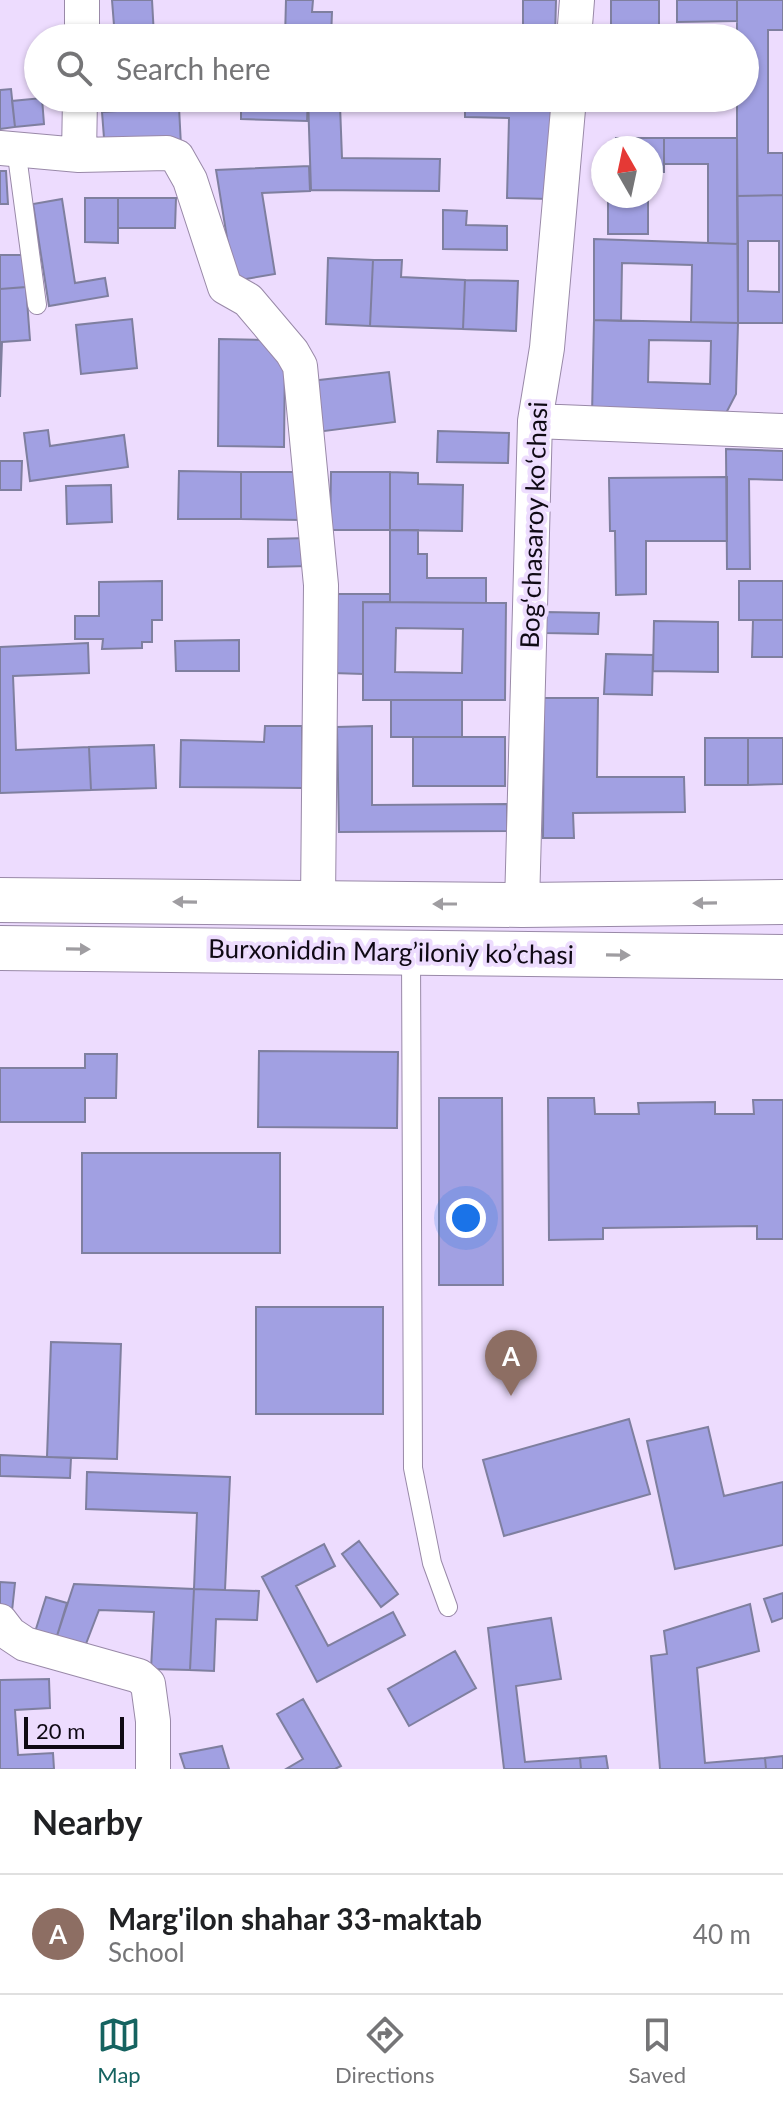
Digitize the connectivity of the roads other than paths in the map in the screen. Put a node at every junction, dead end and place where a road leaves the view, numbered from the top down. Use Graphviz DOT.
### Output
graph roads {
  1 [pos="82,0"];
  2 [pos="577,0"];
  3 [pos="82,24"];
  4 [pos="575,24"];
  5 [pos="80,112"];
  6 [pos="568,112"];
  7 [pos="8,148"];
  8 [pos="79,155"];
  9 [pos="37,305"];
  10 [pos="535,421"];
  11 [pos="783,431"];
  12 [pos="0,900"];
  13 [pos="783,902"];
  14 [pos="318,903"];
  15 [pos="522,905"];
  16 [pos="0,948"];
  17 [pos="411,953"];
  18 [pos="783,957"];
  19 [pos="448,1607"];
  20 [pos="0,1621"];
  21 [pos="153,1769"];
  1 -- 3 [label="street"];
  2 -- 4 [label="street"];
  5 -- 8 [label="street"];
  6 -- 10 [label="street, Bogʻchasaroy koʻchasi"];
  7 -- 8 [label="street"];
  7 -- 9 [label="lane"];
  8 -- 14 [label="street"];
  10 -- 11 [label="street"];
  10 -- 15 [label="street, Bogʻchasaroy koʻchasi"];
  14 -- 12 [label="main road, Burxoniddin Marg’iloniy ko’chasi, one-way"];
  13 -- 15 [label="main road, Burxoniddin Marg’iloniy ko’chasi, one-way"];
  15 -- 14 [label="main road, Burxoniddin Marg’iloniy ko’chasi, one-way"];
  16 -- 17 [label="main road, Burxoniddin Marg’iloniy ko’chasi, one-way"];
  17 -- 18 [label="main road, Burxoniddin Marg’iloniy ko’chasi, one-way"];
  17 -- 19 [label="lane"];
  20 -- 21 [label="street"];
}
